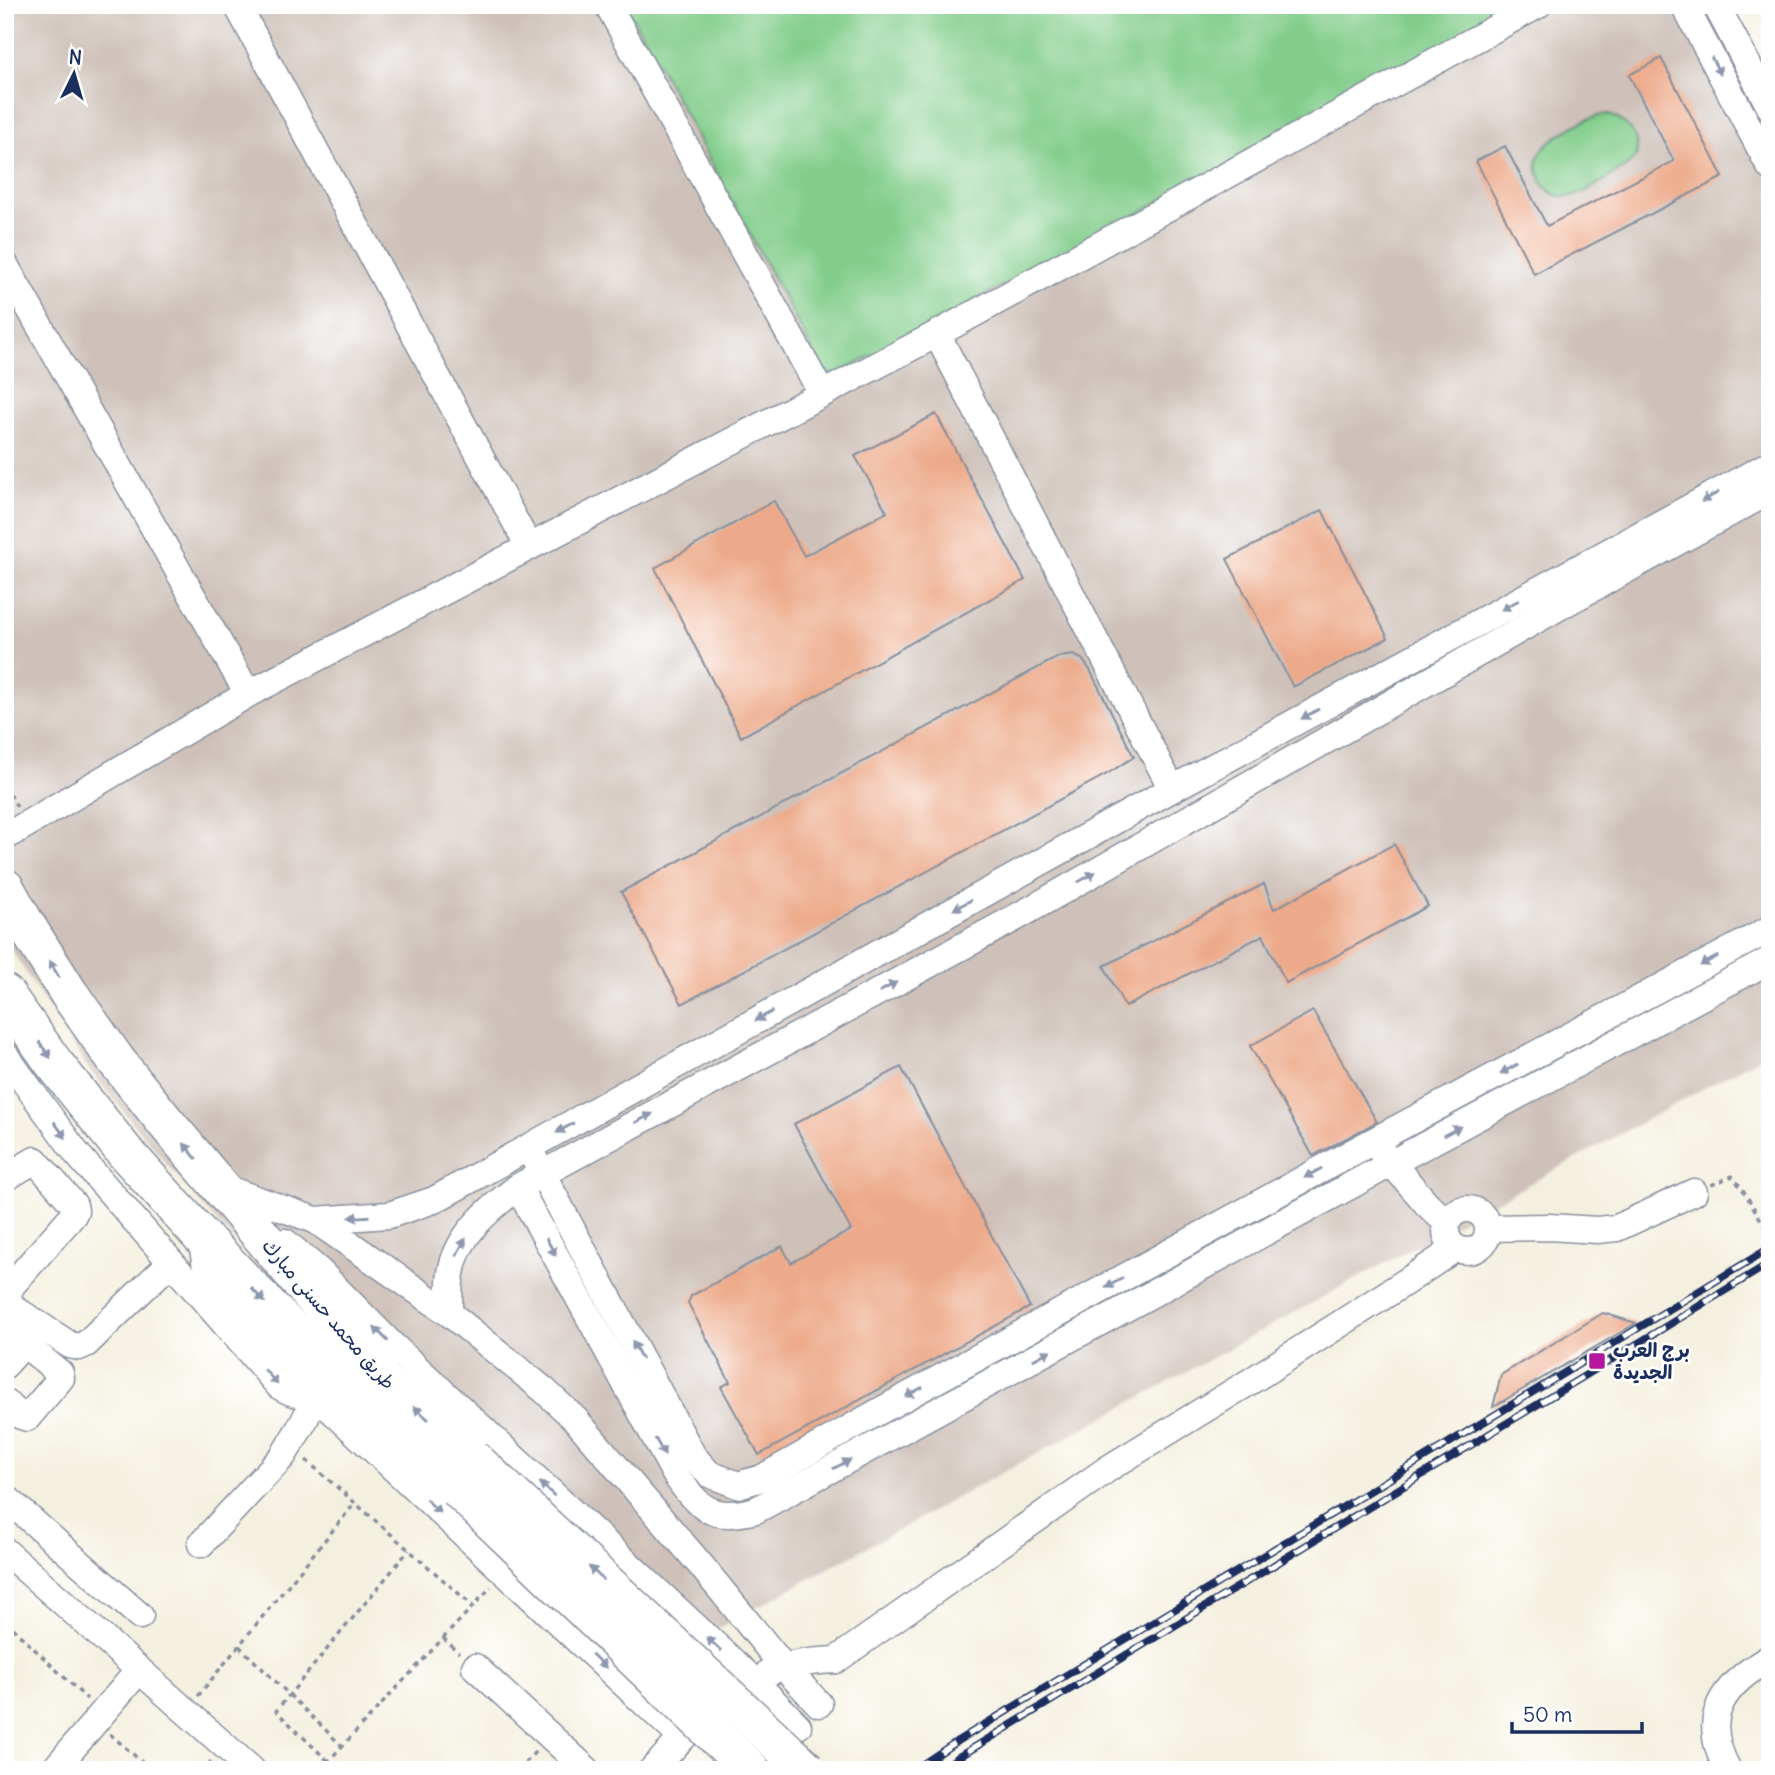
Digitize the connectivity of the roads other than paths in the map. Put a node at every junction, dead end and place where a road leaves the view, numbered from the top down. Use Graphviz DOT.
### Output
graph roads {
  1 [pos="237,5"];
  2 [pos="608,5"];
  3 [pos="1538,5"];
  4 [pos="1684,5"];
  5 [pos="1716,5"];
  6 [pos="1770,107"];
  7 [pos="1770,167"];
  8 [pos="5,265"];
  9 [pos="937,334"];
  10 [pos="822,394"];
  11 [pos="1770,464"];
  12 [pos="1770,491"];
  13 [pos="529,547"];
  14 [pos="248,694"];
  15 [pos="1257,743"];
  16 [pos="1273,771"];
  17 [pos="1172,789"];
  18 [pos="5,837"];
  19 [pos="1004,882"];
  20 [pos="5,888"];
  21 [pos="1024,913"];
  22 [pos="1770,929"];
  23 [pos="1770,960"];
  24 [pos="840,974"];
  25 [pos="5,994"];
  26 [pos="858,1003"];
  27 [pos="1624,1007"];
  28 [pos="1639,1030"];
  29 [pos="5,1055"];
  30 [pos="1374,1141"];
  31 [pos="529,1148"];
  32 [pos="1392,1163"];
  33 [pos="542,1173"];
  34 [pos="5,1178"];
  35 [pos="518,1187"];
  36 [pos="1693,1192"];
  37 [pos="231,1200"];
  38 [pos="315,1220"];
  39 [pos="1452,1235"];
  40 [pos="201,1236"];
  41 [pos="170,1262"];
  42 [pos="449,1313"];
  43 [pos="15,1337"];
  44 [pos="5,1365"];
  45 [pos="316,1396"];
  46 [pos="5,1402"];
  47 [pos="465,1474"];
  48 [pos="5,1497"];
  49 [pos="201,1544"];
  50 [pos="63,1547"];
  51 [pos="5,1551"];
  52 [pos="36,1578"];
  53 [pos="140,1616"];
  54 [pos="1770,1658"];
  55 [pos="836,1660"];
  56 [pos="475,1667"];
  57 [pos="783,1667"];
  58 [pos="139,1670"];
  59 [pos="753,1680"];
  60 [pos="819,1704"];
  61 [pos="798,1726"];
  62 [pos="682,1738"];
  63 [pos="54,1770"];
  64 [pos="251,1770"];
  65 [pos="587,1770"];
  66 [pos="652,1770"];
  67 [pos="753,1770"];
  68 [pos="807,1770"];
  69 [pos="1728,1770"];
  1 -- 13 [label="street"];
  2 -- 10 [label="street"];
  3 -- 9 [label="street"];
  4 -- 7 [label="street, one-way"];
  5 -- 6 [label="street"];
  8 -- 14 [label="street"];
  9 -- 10 [label="street"];
  9 -- 17 [label="street"];
  10 -- 13 [label="street"];
  11 -- 15 [label="street, one-way"];
  12 -- 16 [label="street"];
  13 -- 14 [label="street"];
  14 -- 18 [label="street"];
  15 -- 16 [label="street"];
  15 -- 17 [label="street"];
  21 -- 16 [label="street, one-way"];
  17 -- 19 [label="street"];
  19 -- 21 [label="street"];
  19 -- 24 [label="street, one-way"];
  37 -- 20 [label="highway, طريق محمد حسنى مبارك, one-way"];
  26 -- 21 [label="street, one-way"];
  22 -- 27 [label="street, one-way"];
  23 -- 28 [label="street"];
  24 -- 26 [label="street"];
  24 -- 31 [label="street, one-way"];
  25 -- 40 [label="highway, طريق محمد حسنى مبارك, one-way"];
  33 -- 26 [label="street, one-way"];
  27 -- 28 [label="street"];
  27 -- 30 [label="street, one-way"];
  32 -- 28 [label="street, one-way"];
  29 -- 41 [label="street, one-way"];
  30 -- 32 [label="street"];
  30 -- 33 [label="street, one-way"];
  31 -- 33 [label="street"];
  31 -- 38 [label="street, one-way"];
  35 -- 32 [label="street, one-way"];
  32 -- 39 [label="street"];
  33 -- 35 [label="street"];
  34 -- 41 [label="street"];
  42 -- 35 [label="street, one-way"];
  36 -- 39 [label="street"];
  37 -- 38 [label="street"];
  47 -- 37 [label="highway, طريق محمد حسنى مبارك, one-way"];
  59 -- 37 [label="street, one-way"];
  38 -- 42 [label="street"];
  39 -- 55 [label="street"];
  40 -- 45 [label="street"];
  40 -- 47 [label="highway, طريق محمد حسنى مبارك, one-way"];
  41 -- 45 [label="street, one-way"];
  42 -- 57 [label="street"];
  43 -- 44 [label="street"];
  43 -- 46 [label="street"];
  45 -- 49 [label="street"];
  45 -- 62 [label="street, one-way"];
  47 -- 67 [label="highway, طريق محمد حسنى مبارك, bridge"];
  68 -- 47 [label="highway, طريق محمد حسنى مبارك, one-way, bridge"];
  48 -- 50 [label="street"];
  50 -- 52 [label="street"];
  50 -- 53 [label="street"];
  51 -- 52 [label="street"];
  52 -- 58 [label="street"];
  54 -- 69 [label="street"];
  55 -- 57 [label="street"];
  55 -- 60 [label="street"];
  56 -- 65 [label="street"];
  57 -- 59 [label="street"];
  57 -- 60 [label="street"];
  58 -- 63 [label="street"];
  58 -- 64 [label="street"];
  59 -- 61 [label="street"];
  59 -- 62 [label="street"];
  60 -- 61 [label="street"];
  61 -- 67 [label="street"];
  62 -- 66 [label="street"];
}
